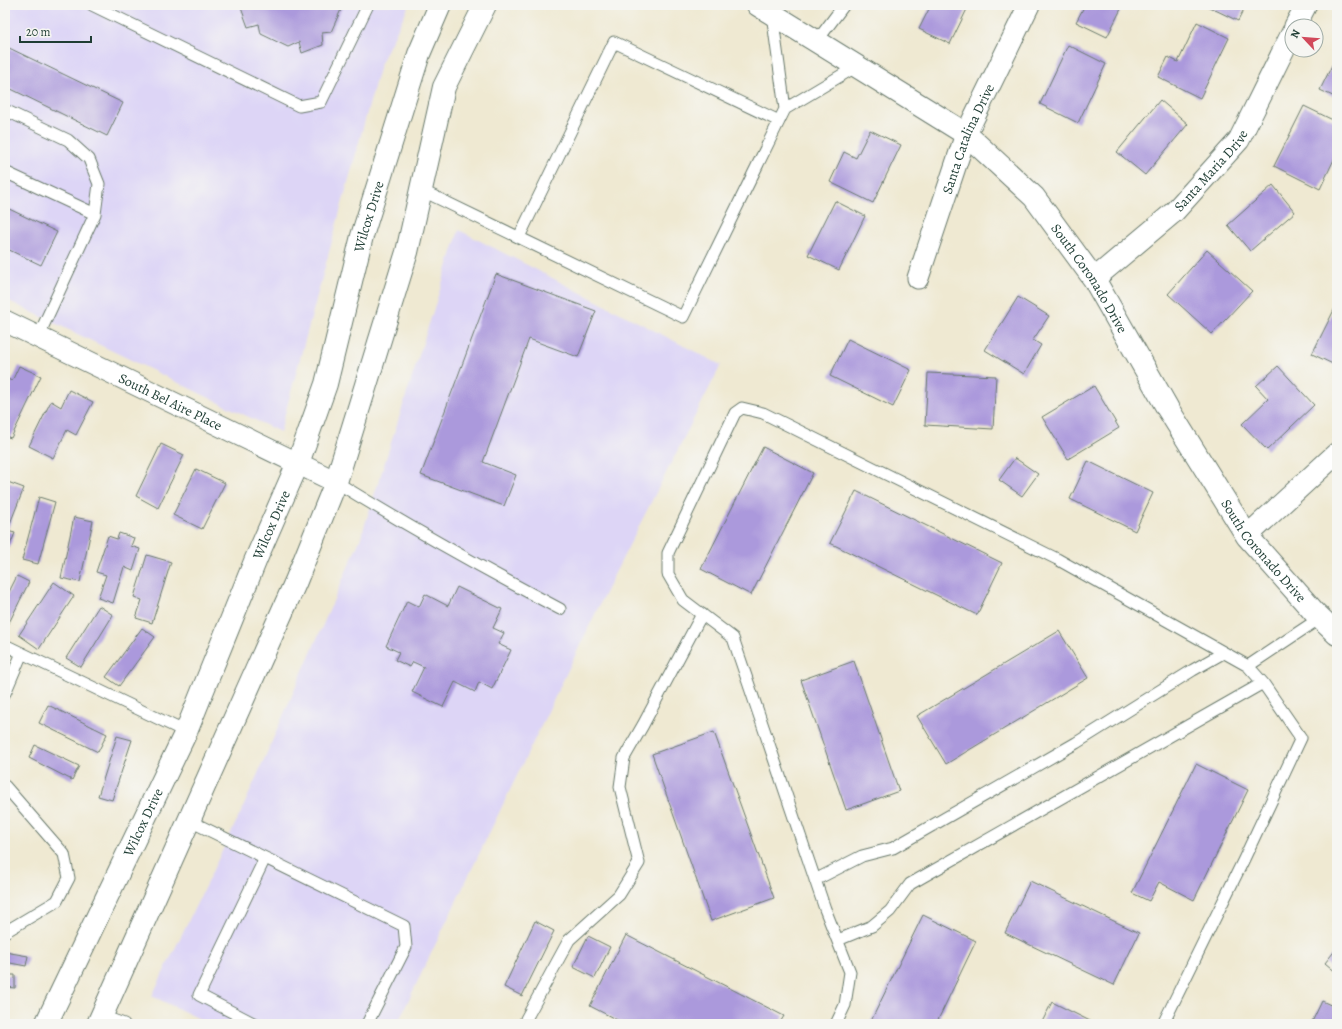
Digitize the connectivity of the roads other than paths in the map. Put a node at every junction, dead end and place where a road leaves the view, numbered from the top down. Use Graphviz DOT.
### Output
graph roads {
  1 [pos="92,5"];
  2 [pos="368,5"];
  3 [pos="440,5"];
  4 [pos="485,5"];
  5 [pos="844,5"];
  6 [pos="1029,5"];
  7 [pos="1306,5"];
  8 [pos="765,9"];
  9 [pos="1299,18"];
  10 [pos="817,41"];
  11 [pos="1284,49"];
  12 [pos="857,66"];
  13 [pos="785,109"];
  14 [pos="5,110"];
  15 [pos="779,121"];
  16 [pos="966,134"];
  17 [pos="5,172"];
  18 [pos="421,190"];
  19 [pos="95,214"];
  20 [pos="519,238"];
  21 [pos="918,278"];
  22 [pos="1094,279"];
  23 [pos="5,321"];
  24 [pos="38,337"];
  25 [pos="1337,453"];
  26 [pos="298,463"];
  27 [pos="336,482"];
  28 [pos="1247,536"];
  29 [pos="560,609"];
  30 [pos="702,614"];
  31 [pos="1320,618"];
  32 [pos="1337,634"];
  33 [pos="5,645"];
  34 [pos="22,653"];
  35 [pos="1223,653"];
  36 [pos="1248,666"];
  37 [pos="1263,683"];
  38 [pos="5,693"];
  39 [pos="186,732"];
  40 [pos="5,786"];
  41 [pos="190,821"];
  42 [pos="265,858"];
  43 [pos="815,880"];
  44 [pos="5,932"];
  45 [pos="838,940"];
  46 [pos="100,1020"];
  47 [pos="46,1024"];
  48 [pos="124,1024"];
  49 [pos="255,1024"];
  50 [pos="367,1024"];
  51 [pos="528,1024"];
  52 [pos="836,1024"];
  53 [pos="1162,1024"];
  1 -- 2 [label="lane"];
  3 -- 26 [label="street, Wilcox Drive"];
  4 -- 18 [label="street"];
  5 -- 10 [label="lane"];
  6 -- 16 [label="street, Santa Catalina Drive"];
  7 -- 9 [label="street"];
  8 -- 10 [label="street, South Coronado Drive"];
  8 -- 13 [label="lane"];
  10 -- 12 [label="street, South Coronado Drive"];
  11 -- 22 [label="street, Santa Maria Drive"];
  12 -- 13 [label="lane"];
  12 -- 16 [label="street, South Coronado Drive"];
  13 -- 15 [label="lane"];
  14 -- 19 [label="lane"];
  15 -- 20 [label="lane"];
  15 -- 20 [label="lane"];
  16 -- 21 [label="street, Santa Catalina Drive"];
  16 -- 22 [label="street, South Coronado Drive"];
  17 -- 19 [label="lane"];
  18 -- 20 [label="lane"];
  18 -- 27 [label="street"];
  19 -- 24 [label="lane"];
  22 -- 28 [label="street, South Coronado Drive"];
  23 -- 24 [label="street, South Bel Aire Place"];
  24 -- 26 [label="street, South Bel Aire Place"];
  25 -- 28 [label="street"];
  26 -- 27 [label="street, South Bel Aire Place"];
  26 -- 39 [label="street, Wilcox Drive"];
  27 -- 29 [label="lane"];
  27 -- 41 [label="street"];
  28 -- 31 [label="street, South Coronado Drive"];
  30 -- 35 [label="lane"];
  30 -- 43 [label="lane"];
  30 -- 51 [label="lane"];
  31 -- 32 [label="street, South Coronado Drive"];
  31 -- 36 [label="lane"];
  33 -- 34 [label="lane"];
  34 -- 38 [label="lane"];
  34 -- 39 [label="lane"];
  35 -- 36 [label="lane"];
  35 -- 43 [label="lane"];
  36 -- 37 [label="lane"];
  37 -- 45 [label="lane"];
  37 -- 53 [label="lane"];
  39 -- 47 [label="street, Wilcox Drive"];
  40 -- 44 [label="lane"];
  41 -- 42 [label="lane"];
  41 -- 46 [label="street"];
  42 -- 49 [label="lane"];
  42 -- 50 [label="lane"];
  43 -- 45 [label="lane"];
  45 -- 52 [label="lane"];
  46 -- 48 [label="lane"];
}
